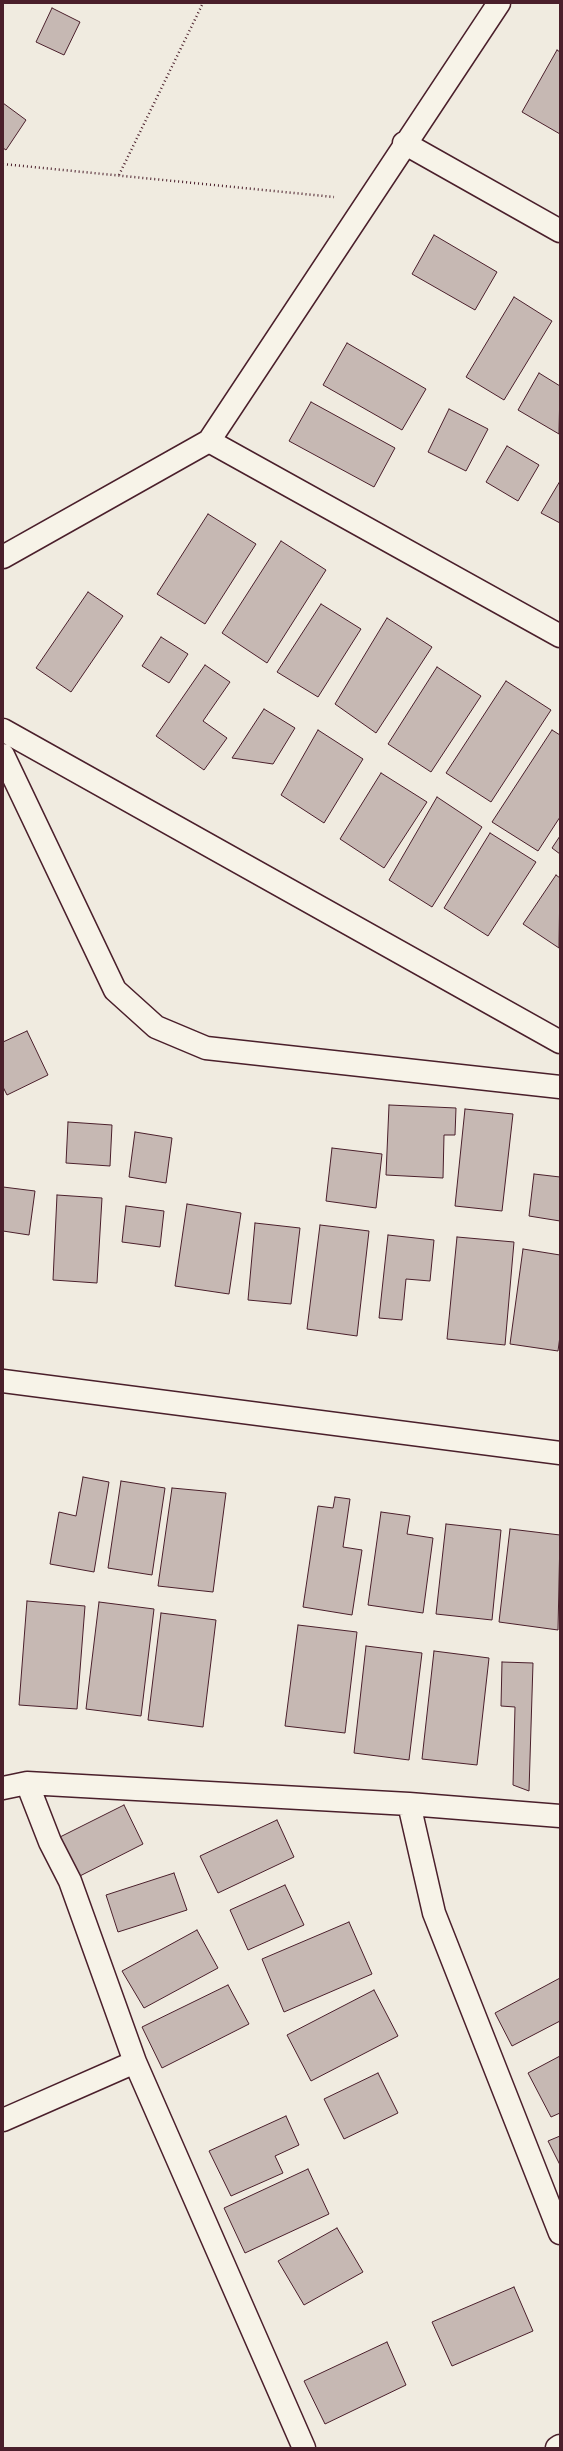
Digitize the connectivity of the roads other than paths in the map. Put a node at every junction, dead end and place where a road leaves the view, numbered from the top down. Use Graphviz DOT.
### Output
graph roads {
  1 [pos="499,3"];
  2 [pos="404,143"];
  3 [pos="560,232"];
  4 [pos="209,441"];
  5 [pos="3,557"];
  6 [pos="560,636"];
  7 [pos="3,730"];
  8 [pos="3,755"];
  9 [pos="560,1042"];
  10 [pos="560,1087"];
  11 [pos="3,1381"];
  12 [pos="560,1453"];
  13 [pos="27,1783"];
  14 [pos="3,1788"];
  15 [pos="409,1804"];
  16 [pos="560,1816"];
  17 [pos="135,2062"];
  18 [pos="3,2120"];
  19 [pos="560,2233"];
  20 [pos="560,2446"];
  21 [pos="304,2448"];
  22 [pos="557,2448"];
  1 -- 2 [label="street"];
  2 -- 3 [label="street"];
  2 -- 4 [label="street"];
  4 -- 5 [label="street"];
  4 -- 6 [label="street"];
  7 -- 9 [label="street"];
  8 -- 10 [label="street"];
  11 -- 12 [label="street"];
  13 -- 14 [label="street"];
  13 -- 15 [label="street"];
  13 -- 17 [label="street"];
  15 -- 16 [label="street"];
  15 -- 19 [label="street"];
  17 -- 18 [label="street"];
  17 -- 21 [label="street"];
  20 -- 22 [label="street"];
}
